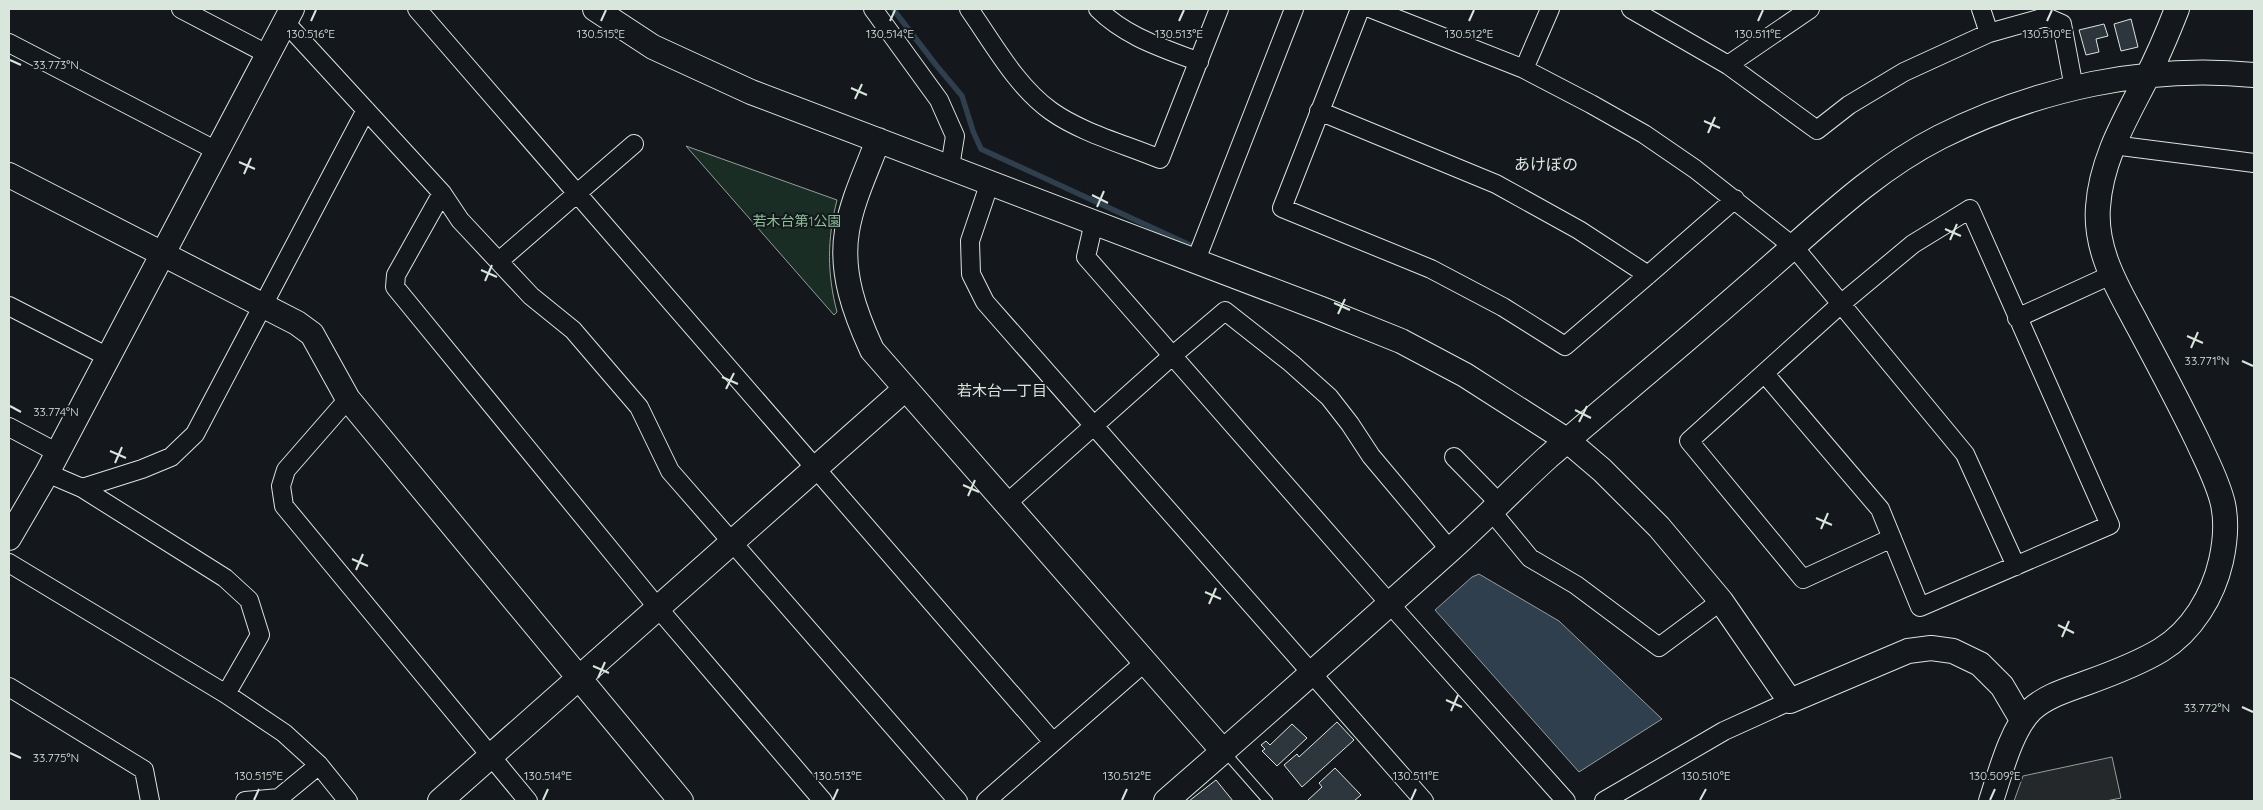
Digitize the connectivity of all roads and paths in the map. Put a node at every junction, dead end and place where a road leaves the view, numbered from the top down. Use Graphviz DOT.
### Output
graph roads {
  1 [pos="181,9"];
  2 [pos="417,9"];
  3 [pos="595,9"];
  4 [pos="873,9"];
  5 [pos="969,9"];
  6 [pos="1098,9"];
  7 [pos="1219,9"];
  8 [pos="1294,9"];
  9 [pos="1360,9"];
  10 [pos="1372,9"];
  11 [pos="1550,9"];
  12 [pos="1631,9"];
  13 [pos="1810,9"];
  14 [pos="1981,9"];
  15 [pos="2177,9"];
  16 [pos="289,15"];
  17 [pos="1989,33"];
  18 [pos="9,43"];
  19 [pos="269,55"];
  20 [pos="1199,62"];
  21 [pos="1728,65"];
  22 [pos="1524,69"];
  23 [pos="2254,75"];
  24 [pos="2148,76"];
  25 [pos="2074,88"];
  26 [pos="366,110"];
  27 [pos="1319,111"];
  28 [pos="878,140"];
  29 [pos="634,144"];
  30 [pos="2113,144"];
  31 [pos="218,151"];
  32 [pos="2254,162"];
  33 [pos="950,167"];
  34 [pos="9,175"];
  35 [pos="990,182"];
  36 [pos="442,193"];
  37 [pos="577,193"];
  38 [pos="1735,198"];
  39 [pos="1094,222"];
  40 [pos="1794,246"];
  41 [pos="162,254"];
  42 [pos="1196,260"];
  43 [pos="499,261"];
  44 [pos="2111,275"];
  45 [pos="1648,276"];
  46 [pos="1842,303"];
  47 [pos="9,306"];
  48 [pos="262,306"];
  49 [pos="2017,318"];
  50 [pos="1172,356"];
  51 [pos="108,357"];
  52 [pos="1765,374"];
  53 [pos="905,389"];
  54 [pos="348,399"];
  55 [pos="1094,425"];
  56 [pos="9,427"];
  57 [pos="1568,441"];
  58 [pos="1454,457"];
  59 [pos="53,463"];
  60 [pos="815,469"];
  61 [pos="82,488"];
  62 [pos="1006,504"];
  63 [pos="1496,508"];
  64 [pos="9,538"];
  65 [pos="1892,538"];
  66 [pos="732,542"];
  67 [pos="1450,550"];
  68 [pos="9,563"];
  69 [pos="2016,566"];
  70 [pos="1721,601"];
  71 [pos="1389,604"];
  72 [pos="658,608"];
  73 [pos="1146,662"];
  74 [pos="1312,673"];
  75 [pos="579,678"];
  76 [pos="9,687"];
  77 [pos="226,694"];
  78 [pos="1790,701"];
  79 [pos="2022,720"];
  80 [pos="1053,742"];
  81 [pos="1223,751"];
  82 [pos="491,756"];
  83 [pos="319,766"];
  84 [pos="150,801"];
  85 [pos="246,801"];
  86 [pos="348,801"];
  87 [pos="440,801"];
  88 [pos="528,801"];
  89 [pos="681,801"];
  90 [pos="823,801"];
  91 [pos="958,801"];
  92 [pos="986,801"];
  93 [pos="1166,801"];
  94 [pos="1268,801"];
  95 [pos="1424,801"];
  96 [pos="1566,801"];
  97 [pos="1604,801"];
  98 [pos="1991,801"];
  1 -- 19 [label="street"];
  2 -- 37 [label="street"];
  3 -- 28 [label="street"];
  4 -- 33 [label="street"];
  5 -- 20 [label="street"];
  6 -- 20 [label="street"];
  7 -- 20 [label="street"];
  8 -- 42 [label="street"];
  9 -- 27 [label="street"];
  10 -- 22 [label="street"];
  11 -- 22 [label="street"];
  12 -- 21 [label="street"];
  13 -- 21 [label="street"];
  14 -- 17 [label="street"];
  15 -- 24 [label="street"];
  16 -- 19 [label="street"];
  16 -- 26 [label="street"];
  17 -- 21 [label="street"];
  17 -- 25 [label="street"];
  18 -- 31 [label="street"];
  19 -- 31 [label="street"];
  22 -- 38 [label="street"];
  23 -- 24 [label="street"];
  24 -- 25 [label="street"];
  24 -- 30 [label="street"];
  25 -- 40 [label="street"];
  26 -- 36 [label="street"];
  26 -- 48 [label="street"];
  27 -- 45 [label="street"];
  27 -- 45 [label="street"];
  28 -- 33 [label="street"];
  28 -- 53 [label="street"];
  29 -- 37 [label="street"];
  30 -- 32 [label="street"];
  30 -- 44 [label="street"];
  31 -- 41 [label="street"];
  33 -- 35 [label="street"];
  34 -- 41 [label="street"];
  35 -- 39 [label="street"];
  35 -- 55 [label="street"];
  36 -- 43 [label="street"];
  36 -- 72 [label="street"];
  37 -- 43 [label="street"];
  37 -- 60 [label="street"];
  38 -- 40 [label="street"];
  38 -- 45 [label="street"];
  39 -- 42 [label="street"];
  39 -- 50 [label="street"];
  40 -- 46 [label="street"];
  40 -- 57 [label="street"];
  41 -- 48 [label="street"];
  41 -- 51 [label="street"];
  42 -- 57 [label="street"];
  43 -- 66 [label="street"];
  44 -- 49 [label="street"];
  44 -- 79 [label="street"];
  46 -- 49 [label="street"];
  46 -- 52 [label="street"];
  46 -- 69 [label="street"];
  47 -- 51 [label="street"];
  48 -- 54 [label="street"];
  48 -- 61 [label="street"];
  49 -- 69 [label="street"];
  50 -- 55 [label="street"];
  50 -- 67 [label="street"];
  50 -- 71 [label="street"];
  51 -- 59 [label="street"];
  52 -- 65 [label="street"];
  52 -- 65 [label="street"];
  53 -- 60 [label="street"];
  53 -- 62 [label="street"];
  54 -- 75 [label="street"];
  54 -- 82 [label="street"];
  55 -- 62 [label="street"];
  55 -- 74 [label="street"];
  56 -- 59 [label="street"];
  57 -- 63 [label="street"];
  57 -- 70 [label="street"];
  58 -- 63 [label="street"];
  59 -- 61 [label="street"];
  59 -- 64 [label="street"];
  60 -- 66 [label="street"];
  60 -- 80 [label="street"];
  61 -- 77 [label="street"];
  62 -- 73 [label="street"];
  63 -- 67 [label="street"];
  63 -- 70 [label="street"];
  65 -- 69 [label="street"];
  66 -- 72 [label="street"];
  66 -- 91 [label="street"];
  67 -- 71 [label="street"];
  68 -- 77 [label="street"];
  70 -- 78 [label="street"];
  71 -- 74 [label="street"];
  71 -- 96 [label="street"];
  72 -- 75 [label="street"];
  72 -- 90 [label="street"];
  73 -- 80 [label="street"];
  73 -- 81 [label="street"];
  74 -- 81 [label="street"];
  74 -- 95 [label="street"];
  75 -- 82 [label="street"];
  75 -- 89 [label="street"];
  76 -- 84 [label="street"];
  77 -- 83 [label="street"];
  78 -- 79 [label="street"];
  78 -- 97 [label="street"];
  79 -- 98 [label="street"];
  80 -- 92 [label="street"];
  81 -- 93 [label="street"];
  81 -- 94 [label="lane"];
  82 -- 87 [label="street"];
  82 -- 88 [label="street"];
  83 -- 85 [label="street"];
  83 -- 86 [label="street"];
}
